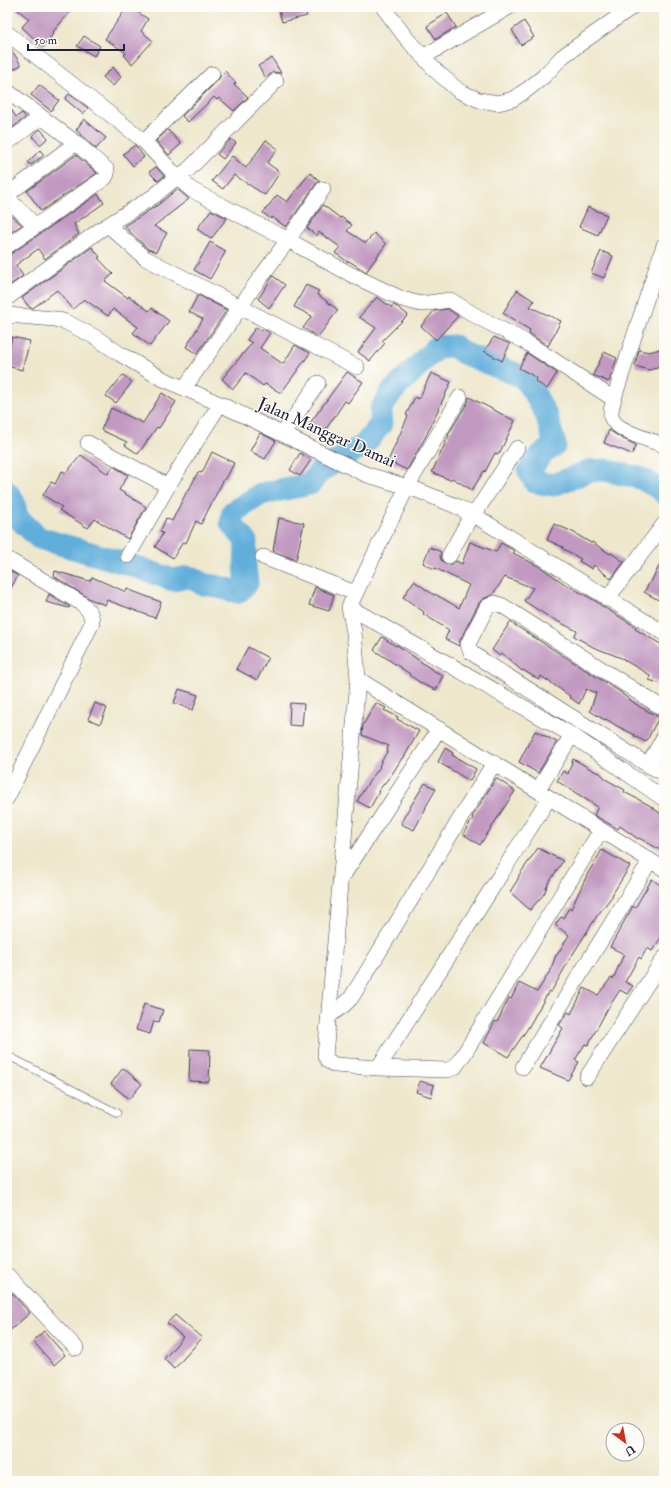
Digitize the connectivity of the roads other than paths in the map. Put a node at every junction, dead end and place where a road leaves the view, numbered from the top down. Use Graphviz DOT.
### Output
graph roads {
  1 [pos="383,7"];
  2 [pos="509,7"];
  3 [pos="632,7"];
  4 [pos="7,33"];
  5 [pos="424,57"];
  6 [pos="212,74"];
  7 [pos="276,81"];
  8 [pos="7,91"];
  9 [pos="41,117"];
  10 [pos="144,141"];
  11 [pos="7,143"];
  12 [pos="76,143"];
  13 [pos="177,177"];
  14 [pos="323,189"];
  15 [pos="7,197"];
  16 [pos="108,225"];
  17 [pos="36,226"];
  18 [pos="288,240"];
  19 [pos="664,245"];
  20 [pos="7,246"];
  21 [pos="7,298"];
  22 [pos="240,308"];
  23 [pos="7,315"];
  24 [pos="357,368"];
  25 [pos="318,383"];
  26 [pos="185,387"];
  27 [pos="460,397"];
  28 [pos="614,398"];
  29 [pos="220,404"];
  30 [pos="283,434"];
  31 [pos="88,443"];
  32 [pos="664,446"];
  33 [pos="517,448"];
  34 [pos="168,486"];
  35 [pos="407,487"];
  36 [pos="473,515"];
  37 [pos="661,528"];
  38 [pos="128,556"];
  39 [pos="449,556"];
  40 [pos="263,557"];
  41 [pos="7,559"];
  42 [pos="607,599"];
  43 [pos="352,600"];
  44 [pos="664,633"];
  45 [pos="358,678"];
  46 [pos="664,709"];
  47 [pos="440,729"];
  48 [pos="572,735"];
  49 [pos="664,737"];
  50 [pos="494,763"];
  51 [pos="648,764"];
  52 [pos="664,773"];
  53 [pos="543,794"];
  54 [pos="7,798"];
  55 [pos="664,799"];
  56 [pos="601,830"];
  57 [pos="650,861"];
  58 [pos="664,869"];
  59 [pos="340,879"];
  60 [pos="664,958"];
  61 [pos="329,1016"];
  62 [pos="7,1055"];
  63 [pos="523,1067"];
  64 [pos="378,1068"];
  65 [pos="587,1077"];
  66 [pos="117,1114"];
  67 [pos="7,1275"];
  68 [pos="76,1348"];
  1 -- 5 [label="street"];
  2 -- 5 [label="street"];
  3 -- 5 [label="street"];
  4 -- 10 [label="street"];
  6 -- 10 [label="street"];
  7 -- 13 [label="street"];
  8 -- 9 [label="street"];
  9 -- 11 [label="street"];
  9 -- 12 [label="street"];
  10 -- 13 [label="street"];
  12 -- 15 [label="street"];
  12 -- 17 [label="street"];
  13 -- 16 [label="street"];
  13 -- 18 [label="street"];
  14 -- 18 [label="street"];
  15 -- 17 [label="street"];
  16 -- 21 [label="street"];
  16 -- 22 [label="street"];
  17 -- 20 [label="street"];
  18 -- 22 [label="street"];
  18 -- 28 [label="street"];
  19 -- 28 [label="street"];
  22 -- 24 [label="street"];
  22 -- 26 [label="street"];
  23 -- 26 [label="street, Jalan Manggar Damai"];
  25 -- 30 [label="street"];
  26 -- 29 [label="street, Jalan Manggar Damai"];
  27 -- 35 [label="street"];
  28 -- 32 [label="street"];
  29 -- 30 [label="street, Jalan Manggar Damai"];
  29 -- 34 [label="street"];
  30 -- 35 [label="street, Jalan Manggar Damai"];
  31 -- 34 [label="street"];
  33 -- 36 [label="street"];
  34 -- 38 [label="street"];
  35 -- 36 [label="street, Jalan Manggar Damai"];
  35 -- 43 [label="street"];
  36 -- 39 [label="street"];
  36 -- 42 [label="street, Jalan Manggar Damai"];
  37 -- 42 [label="street"];
  40 -- 43 [label="street"];
  41 -- 54 [label="street"];
  42 -- 44 [label="street, Jalan Manggar Damai"];
  43 -- 45 [label="street"];
  43 -- 48 [label="street"];
  45 -- 47 [label="street"];
  45 -- 59 [label="street"];
  46 -- 51 [label="street"];
  47 -- 50 [label="street"];
  47 -- 59 [label="street"];
  48 -- 53 [label="street"];
  48 -- 55 [label="street"];
  49 -- 51 [label="street"];
  50 -- 53 [label="street"];
  50 -- 61 [label="street"];
  51 -- 52 [label="street"];
  53 -- 56 [label="street"];
  53 -- 64 [label="street"];
  56 -- 57 [label="street"];
  56 -- 64 [label="street"];
  57 -- 58 [label="street"];
  57 -- 63 [label="street"];
  59 -- 61 [label="street"];
  60 -- 65 [label="street"];
  61 -- 64 [label="street"];
  62 -- 66 [label="lane"];
  67 -- 68 [label="street"];
}
